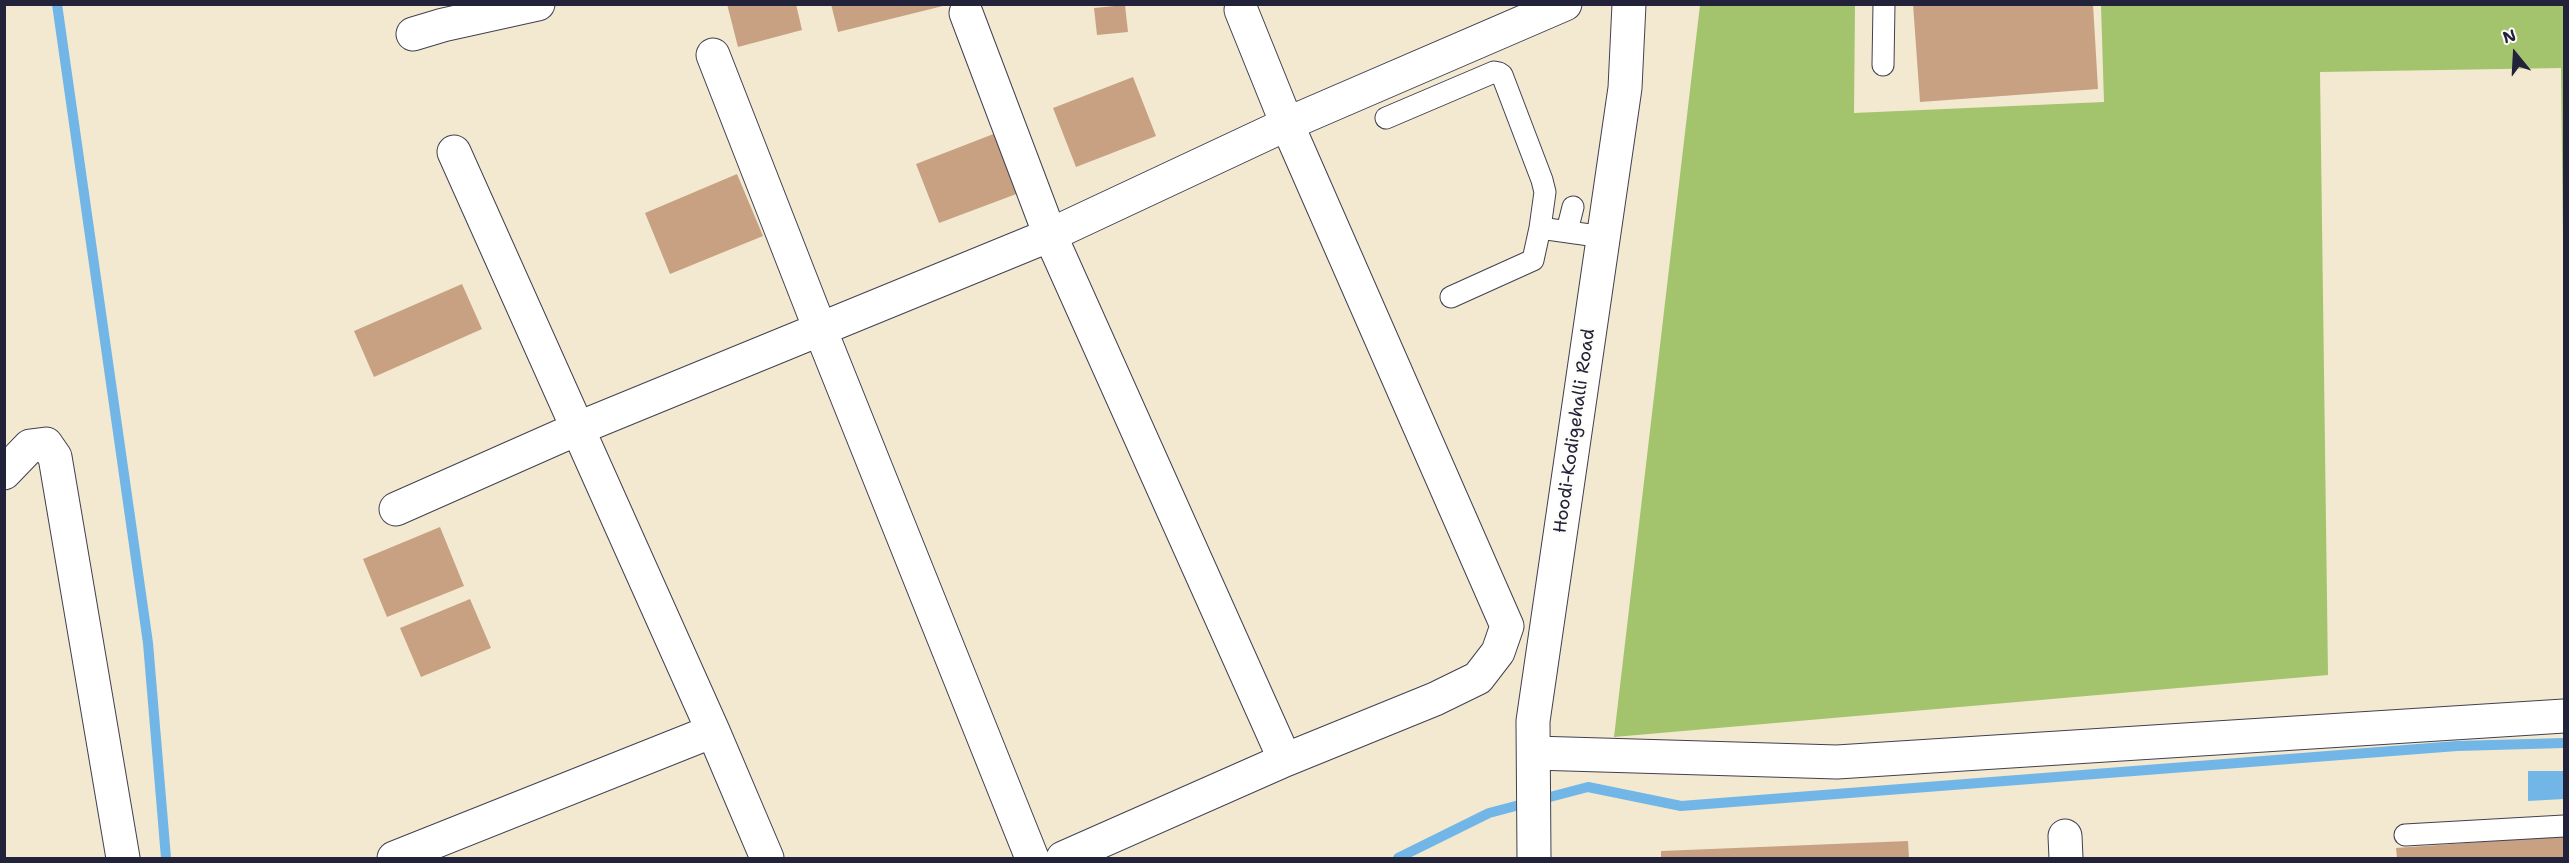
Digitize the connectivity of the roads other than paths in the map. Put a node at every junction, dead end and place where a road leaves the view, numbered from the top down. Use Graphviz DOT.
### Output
graph roads {
  1 [pos="538,4"];
  2 [pos="1565,4"];
  3 [pos="1629,4"];
  4 [pos="1884,4"];
  5 [pos="1241,10"];
  6 [pos="966,13"];
  7 [pos="432,21"];
  8 [pos="713,55"];
  9 [pos="1883,65"];
  10 [pos="1386,118"];
  11 [pos="1287,123"];
  12 [pos="454,152"];
  13 [pos="1573,207"];
  14 [pos="1540,228"];
  15 [pos="1567,231"];
  16 [pos="1050,235"];
  17 [pos="1604,237"];
  18 [pos="1451,297"];
  19 [pos="820,329"];
  20 [pos="579,428"];
  21 [pos="4,473"];
  22 [pos="396,509"];
  23 [pos="2565,716"];
  24 [pos="713,731"];
  25 [pos="1285,760"];
  26 [pos="1534,768"];
  27 [pos="2565,826"];
  28 [pos="2405,835"];
  29 [pos="123,858"];
  30 [pos="394,858"];
  31 [pos="767,858"];
  32 [pos="1032,858"];
  33 [pos="1063,858"];
  34 [pos="1534,858"];
  1 -- 7 [label="street"];
  2 -- 11 [label="street"];
  3 -- 17 [label="street, Hoodi-Kodigehalli Road"];
  4 -- 9 [label="lane"];
  5 -- 11 [label="street"];
  6 -- 16 [label="street"];
  8 -- 19 [label="street"];
  10 -- 14 [label="lane"];
  11 -- 16 [label="street"];
  11 -- 25 [label="street"];
  12 -- 20 [label="street"];
  13 -- 15 [label="lane"];
  14 -- 15 [label="lane"];
  14 -- 18 [label="lane"];
  15 -- 17 [label="lane"];
  16 -- 19 [label="street"];
  16 -- 25 [label="street"];
  17 -- 26 [label="street, Hoodi-Kodigehalli Road"];
  19 -- 20 [label="street"];
  19 -- 32 [label="street"];
  20 -- 22 [label="street"];
  20 -- 24 [label="street"];
  21 -- 29 [label="street"];
  23 -- 26 [label="street"];
  24 -- 30 [label="street"];
  24 -- 31 [label="street"];
  25 -- 33 [label="street"];
  26 -- 34 [label="street, Hoodi-Kodigehalli Road"];
  27 -- 28 [label="lane"];
}
